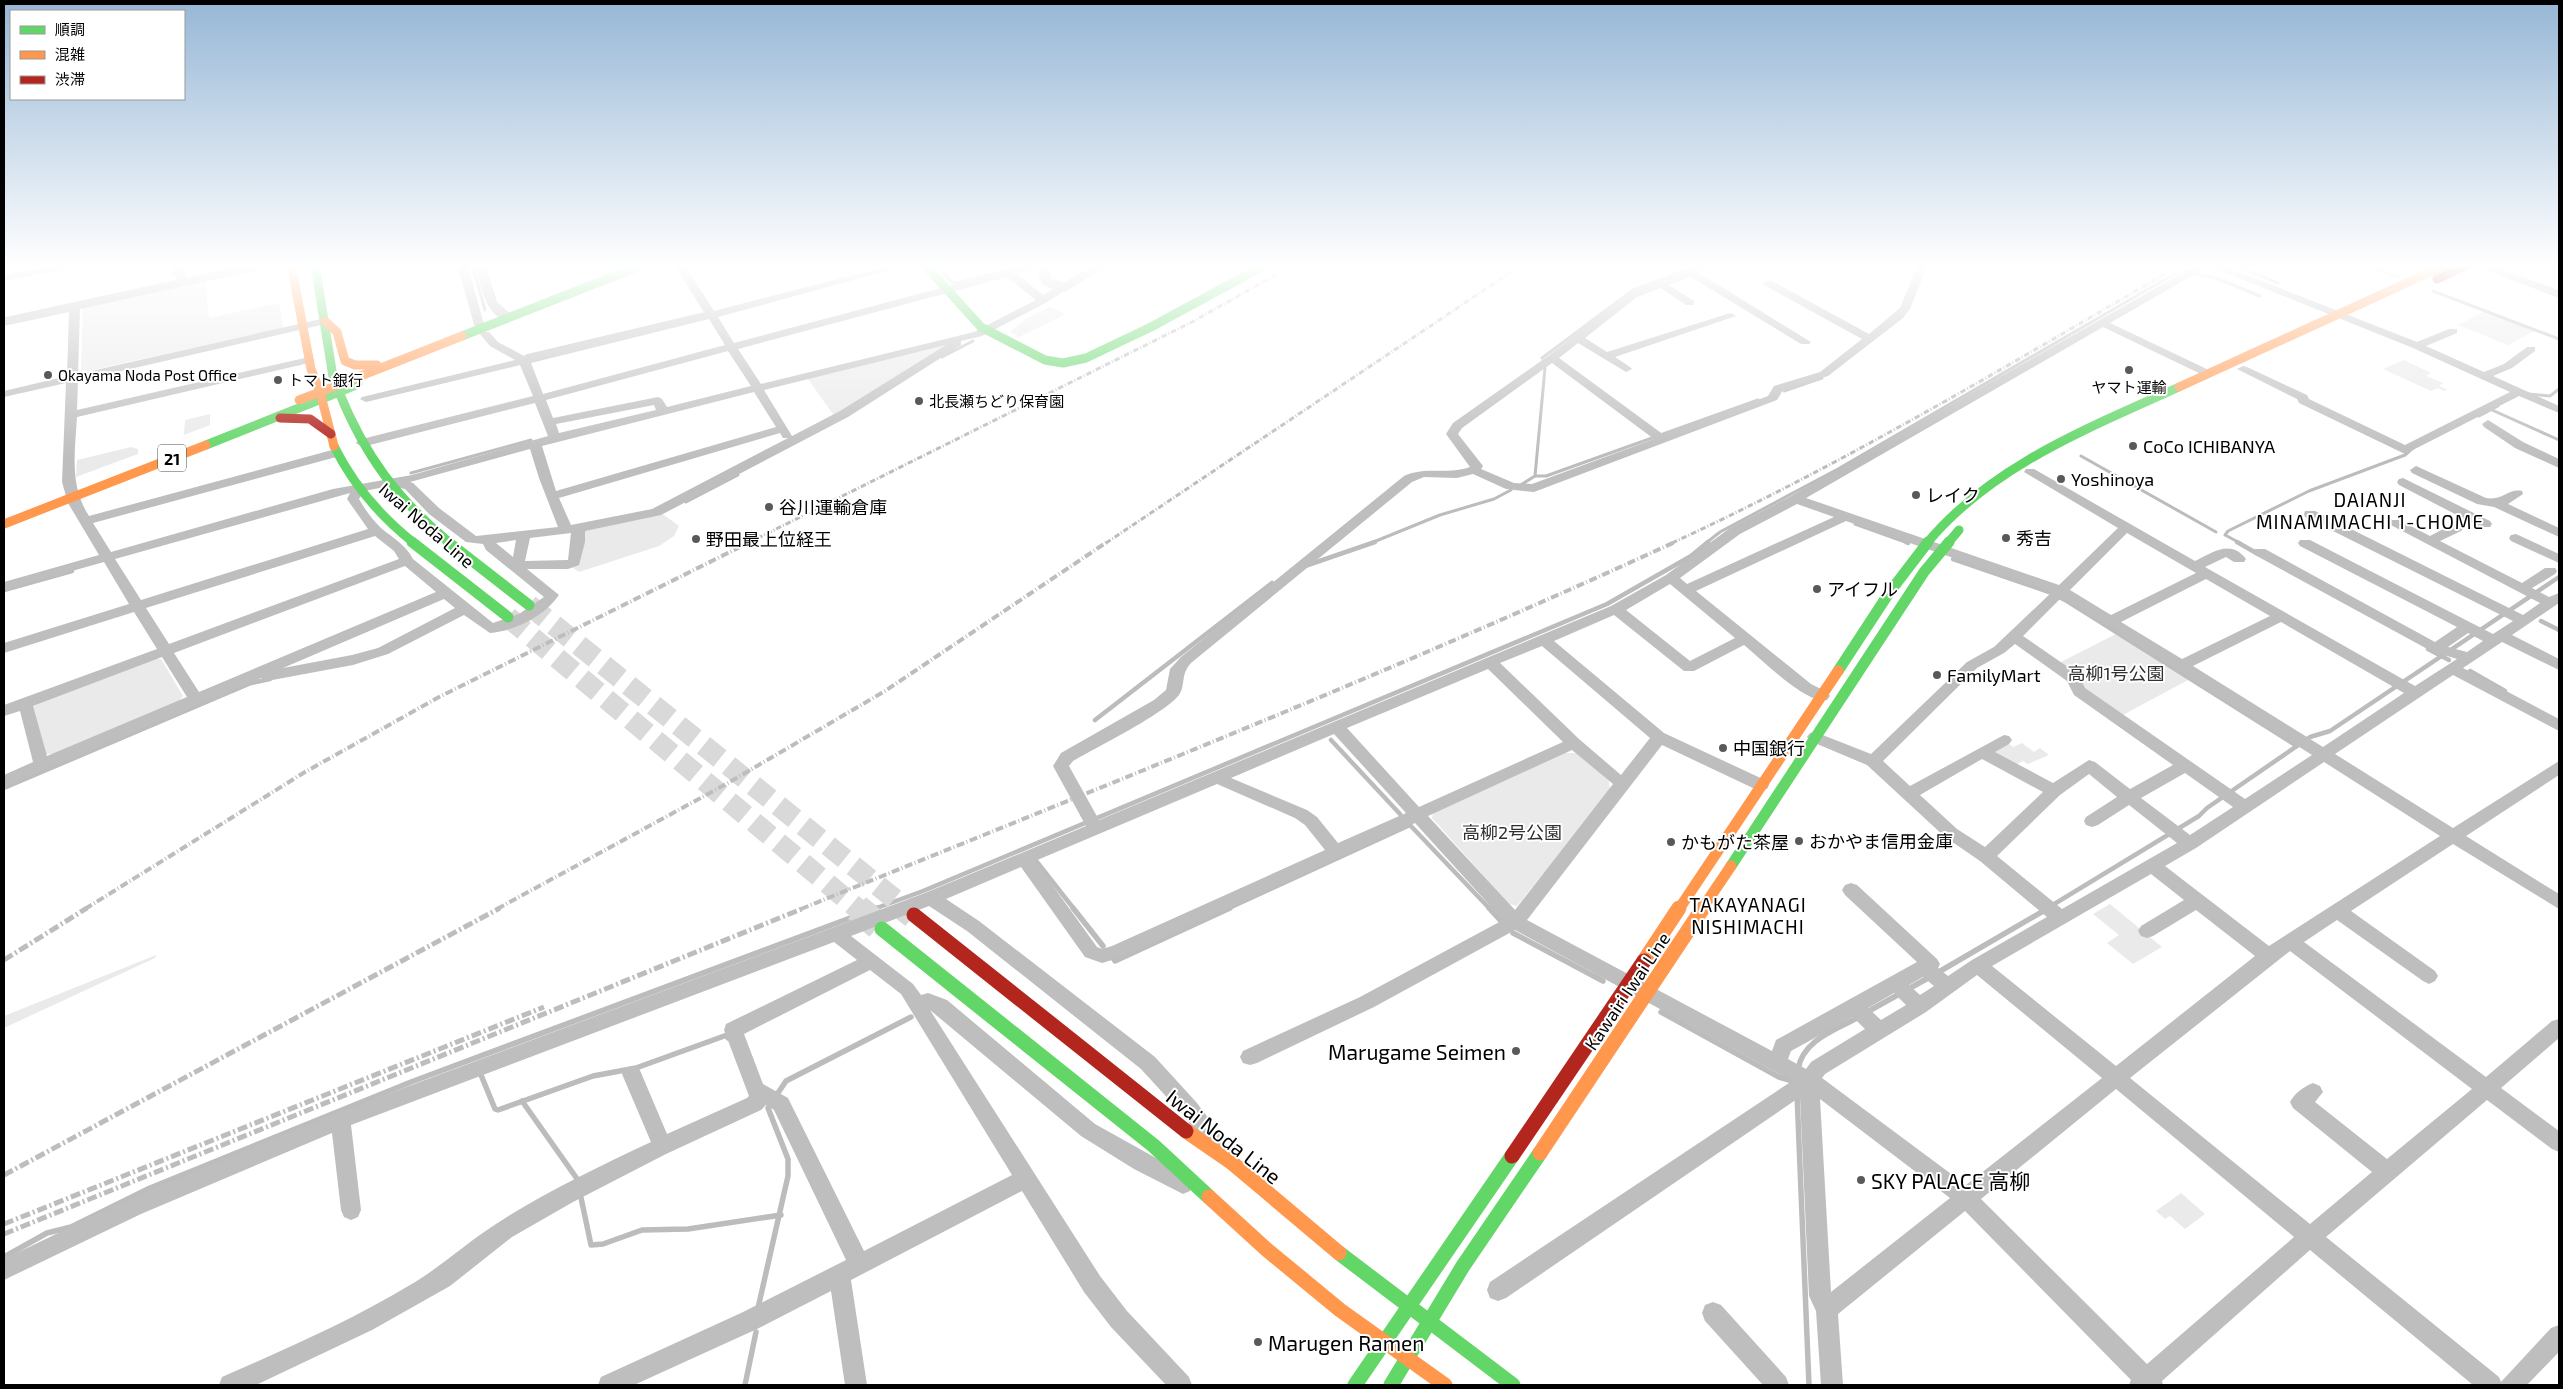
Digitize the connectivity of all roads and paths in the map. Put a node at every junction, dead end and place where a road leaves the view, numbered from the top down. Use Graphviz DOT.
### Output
graph roads {
  1 [pos="74,329"];
  2 [pos="290,329"];
  3 [pos="304,329"];
  4 [pos="326,329"];
  5 [pos="334,329"];
  6 [pos="486,329"];
  7 [pos="488,329"];
  8 [pos="655,329"];
  9 [pos="721,329"];
  10 [pos="801,329"];
  11 [pos="1145,329"];
  12 [pos="1160,329"];
  13 [pos="1590,329"];
  14 [pos="1691,329"];
  15 [pos="1783,329"];
  16 [pos="1851,329"];
  17 [pos="1881,329"];
  18 [pos="2092,329"];
  19 [pos="2114,329"];
  20 [pos="2303,329"];
  21 [pos="2331,329"];
  22 [pos="2373,329"];
  23 [pos="986,330"];
  24 [pos="482,331"];
  25 [pos="2453,331"];
  26 [pos="1578,338"];
  27 [pos="958,339"];
  28 [pos="1869,339"];
  29 [pos="1805,342"];
  30 [pos="2417,346"];
  31 [pos="732,347"];
  32 [pos="2531,349"];
  33 [pos="1606,356"];
  34 [pos="1552,358"];
  35 [pos="403,359"];
  36 [pos="524,360"];
  37 [pos="310,365"];
  38 [pos="2243,368"];
  39 [pos="1626,369"];
  40 [pos="2207,374"];
  41 [pos="382,375"];
  42 [pos="2484,376"];
  43 [pos="72,378"];
  44 [pos="758,388"];
  45 [pos="338,389"];
  46 [pos="2201,390"];
  47 [pos="4,394"];
  48 [pos="321,395"];
  49 [pos="2526,395"];
  50 [pos="2559,396"];
  51 [pos="366,398"];
  52 [pos="540,398"];
  53 [pos="2559,410"];
  54 [pos="663,412"];
  55 [pos="70,414"];
  56 [pos="2148,414"];
  57 [pos="263,418"];
  58 [pos="550,422"];
  59 [pos="2488,424"];
  60 [pos="355,427"];
  61 [pos="782,429"];
  62 [pos="331,434"];
  63 [pos="1659,437"];
  64 [pos="556,438"];
  65 [pos="792,442"];
  66 [pos="362,443"];
  67 [pos="535,444"];
  68 [pos="336,453"];
  69 [pos="2559,464"];
  70 [pos="1474,470"];
  71 [pos="2416,470"];
  72 [pos="2030,472"];
  73 [pos="2403,482"];
  74 [pos="388,483"];
  75 [pos="359,488"];
  76 [pos="71,493"];
  77 [pos="2517,494"];
  78 [pos="1996,495"];
  79 [pos="552,496"];
  80 [pos="1796,499"];
  81 [pos="2482,501"];
  82 [pos="2498,504"];
  83 [pos="2462,510"];
  84 [pos="2310,514"];
  85 [pos="4,515"];
  86 [pos="1846,516"];
  87 [pos="1970,519"];
  88 [pos="85,520"];
  89 [pos="2394,523"];
  90 [pos="4,524"];
  91 [pos="2485,524"];
  92 [pos="2126,527"];
  93 [pos="2456,528"];
  94 [pos="572,529"];
  95 [pos="377,531"];
  96 [pos="2559,533"];
  97 [pos="524,535"];
  98 [pos="2516,538"];
  99 [pos="488,540"];
  100 [pos="2430,541"];
  101 [pos="1927,544"];
  102 [pos="2305,544"];
  103 [pos="1942,549"];
  104 [pos="2260,552"];
  105 [pos="108,559"];
  106 [pos="2239,559"];
  107 [pos="2559,559"];
  108 [pos="407,561"];
  109 [pos="517,568"];
  110 [pos="2199,571"];
  111 [pos="2556,572"];
  112 [pos="1671,578"];
  113 [pos="4,586"];
  114 [pos="1686,590"];
  115 [pos="444,594"];
  116 [pos="2058,594"];
  117 [pos="2539,596"];
  118 [pos="528,605"];
  119 [pos="137,607"];
  120 [pos="465,609"];
  121 [pos="1616,609"];
  122 [pos="2281,616"];
  123 [pos="508,617"];
  124 [pos="2519,619"];
  125 [pos="2111,621"];
  126 [pos="2469,628"];
  127 [pos="2014,637"];
  128 [pos="1746,638"];
  129 [pos="2494,638"];
  130 [pos="1544,640"];
  131 [pos="4,648"];
  132 [pos="2439,648"];
  133 [pos="165,652"];
  134 [pos="2463,656"];
  135 [pos="1491,663"];
  136 [pos="2559,664"];
  137 [pos="2181,666"];
  138 [pos="2451,668"];
  139 [pos="246,679"];
  140 [pos="2411,691"];
  141 [pos="1822,696"];
  142 [pos="196,700"];
  143 [pos="25,703"];
  144 [pos="4,711"];
  145 [pos="2559,726"];
  146 [pos="1337,727"];
  147 [pos="1659,737"];
  148 [pos="1815,737"];
  149 [pos="2004,740"];
  150 [pos="1574,743"];
  151 [pos="1982,752"];
  152 [pos="2323,754"];
  153 [pos="1873,761"];
  154 [pos="42,765"];
  155 [pos="2186,766"];
  156 [pos="2559,767"];
  157 [pos="1220,777"];
  158 [pos="4,780"];
  159 [pos="1624,783"];
  160 [pos="1761,785"];
  161 [pos="2054,791"];
  162 [pos="1910,794"];
  163 [pos="2129,797"];
  164 [pos="2233,799"];
  165 [pos="1415,815"];
  166 [pos="2092,821"];
  167 [pos="1093,824"];
  168 [pos="2179,836"];
  169 [pos="2453,836"];
  170 [pos="1336,852"];
  171 [pos="1986,856"];
  172 [pos="1024,859"];
  173 [pos="2152,866"];
  174 [pos="1851,890"];
  175 [pos="931,898"];
  176 [pos="2197,901"];
  177 [pos="2559,902"];
  178 [pos="2053,911"];
  179 [pos="2338,911"];
  180 [pos="914,916"];
  181 [pos="1515,922"];
  182 [pos="882,929"];
  183 [pos="2147,931"];
  184 [pos="836,934"];
  185 [pos="2290,942"];
  186 [pos="2268,956"];
  187 [pos="870,960"];
  188 [pos="1978,965"];
  189 [pos="1935,976"];
  190 [pos="2429,976"];
  191 [pos="1629,984"];
  192 [pos="1647,994"];
  193 [pos="1906,994"];
  194 [pos="916,1004"];
  195 [pos="1865,1016"];
  196 [pos="2559,1026"];
  197 [pos="1250,1057"];
  198 [pos="1781,1064"];
  199 [pos="632,1074"];
  200 [pos="2116,1079"];
  201 [pos="1801,1084"];
  202 [pos="2486,1090"];
  203 [pos="2313,1092"];
  204 [pos="765,1099"];
  205 [pos="341,1120"];
  206 [pos="2559,1143"];
  207 [pos="662,1145"];
  208 [pos="1230,1162"];
  209 [pos="2387,1172"];
  210 [pos="1026,1179"];
  211 [pos="1209,1197"];
  212 [pos="1966,1197"];
  213 [pos="351,1210"];
  214 [pos="2311,1236"];
  215 [pos="859,1264"];
  216 [pos="4,1270"];
  217 [pos="838,1275"];
  218 [pos="1498,1290"];
  219 [pos="1408,1306"];
  220 [pos="1827,1309"];
  221 [pos="1714,1313"];
  222 [pos="1430,1322"];
  223 [pos="2559,1336"];
  224 [pos="1384,1342"];
  225 [pos="1407,1358"];
  226 [pos="2146,1383"];
  227 [pos="230,1385"];
  228 [pos="609,1385"];
  229 [pos="856,1385"];
  230 [pos="1181,1385"];
  231 [pos="1355,1385"];
  232 [pos="1391,1385"];
  233 [pos="1445,1385"];
  234 [pos="1512,1385"];
  235 [pos="1778,1385"];
  236 [pos="1832,1385"];
  237 [pos="2492,1385"];
  238 [pos="2511,1385"];
  1 -- 43 [label="street"];
  2 -- 43 [label="street"];
  3 -- 37 [label="main road, Iwai Noda Line"];
  4 -- 45 [label="main road, Iwai Noda Line"];
  5 -- 35 [label="main road"];
  6 -- 24 [label="main road"];
  7 -- 24 [label="main road"];
  8 -- 36 [label="street"];
  9 -- 31 [label="street"];
  10 -- 31 [label="street"];
  11 -- 23 [label="main road"];
  12 -- 23 [label="main road"];
  13 -- 26 [label="street"];
  14 -- 33 [label="street"];
  15 -- 29 [label="street"];
  16 -- 28 [label="street"];
  17 -- 28 [label="street"];
  18 -- 80 [label="street"];
  19 -- 40 [label="street"];
  20 -- 40 [label="main road, Kawairi Iwai Line"];
  21 -- 38 [label="main road"];
  22 -- 30 [label="street"];
  23 -- 27 [label="street"];
  24 -- 35 [label="main road"];
  24 -- 36 [label="street"];
  24 -- 41 [label="main road"];
  25 -- 30 [label="street"];
  26 -- 33 [label="street"];
  26 -- 34 [label="street"];
  27 -- 44 [label="street"];
  27 -- 65 [label="street"];
  28 -- 63 [label="street"];
  30 -- 42 [label="street"];
  31 -- 44 [label="street"];
  31 -- 52 [label="street"];
  32 -- 42 [label="street"];
  33 -- 39 [label="street"];
  34 -- 63 [label="street"];
  34 -- 70 [label="street"];
  35 -- 45 [label="main road"];
  36 -- 51 [label="street"];
  36 -- 52 [label="street"];
  37 -- 48 [label="main road, Iwai Noda Line"];
  37 -- 55 [label="street"];
  37 -- 57 [label="main road"];
  38 -- 46 [label="main road"];
  38 -- 49 [label="street"];
  40 -- 101 [label="main road, Kawairi Iwai Line"];
  41 -- 45 [label="main road"];
  41 -- 60 [label="main road"];
  42 -- 49 [label="street"];
  43 -- 47 [label="street"];
  43 -- 55 [label="street"];
  44 -- 54 [label="street"];
  44 -- 61 [label="street"];
  45 -- 48 [label="main road"];
  45 -- 60 [label="main road, Iwai Noda Line"];
  48 -- 57 [label="main road, 21"];
  48 -- 62 [label="main road, Iwai Noda Line"];
  49 -- 50 [label="street"];
  49 -- 53 [label="street"];
  52 -- 58 [label="street"];
  52 -- 66 [label="street"];
  54 -- 58 [label="street"];
  54 -- 64 [label="street"];
  55 -- 76 [label="street"];
  56 -- 72 [label="main road"];
  57 -- 62 [label="main road"];
  57 -- 76 [label="main road, 21"];
  58 -- 64 [label="street"];
  59 -- 69 [label="street"];
  60 -- 66 [label="main road, Iwai Noda Line"];
  61 -- 65 [label="street"];
  61 -- 79 [label="street"];
  62 -- 68 [label="main road, Iwai Noda Line"];
  63 -- 70 [label="street"];
  64 -- 67 [label="street"];
  65 -- 94 [label="street"];
  66 -- 74 [label="main road, Iwai Noda Line"];
  67 -- 74 [label="street"];
  67 -- 79 [label="street"];
  68 -- 75 [label="main road, Iwai Noda Line"];
  68 -- 88 [label="street"];
  70 -- 167 [label="street"];
  71 -- 81 [label="street"];
  72 -- 78 [label="main road"];
  72 -- 92 [label="street"];
  73 -- 83 [label="street"];
  74 -- 75 [label="street"];
  74 -- 99 [label="street"];
  74 -- 118 [label="main road, Iwai Noda Line"];
  75 -- 95 [label="street"];
  75 -- 105 [label="street"];
  75 -- 123 [label="main road, Iwai Noda Line"];
  76 -- 85 [label="main road, 21"];
  76 -- 88 [label="street"];
  76 -- 90 [label="main road, 21"];
  77 -- 82 [label="street"];
  79 -- 94 [label="street"];
  80 -- 86 [label="street"];
  80 -- 112 [label="street"];
  81 -- 82 [label="street"];
  81 -- 83 [label="street"];
  82 -- 96 [label="street"];
  83 -- 91 [label="street"];
  84 -- 124 [label="street"];
  86 -- 101 [label="street"];
  86 -- 114 [label="street"];
  87 -- 103 [label="main road, Kawairi Iwai Line"];
  88 -- 105 [label="street"];
  89 -- 100 [label="street"];
  92 -- 110 [label="street"];
  92 -- 116 [label="street"];
  93 -- 100 [label="street"];
  94 -- 97 [label="street"];
  94 -- 109 [label="street"];
  95 -- 108 [label="street"];
  95 -- 119 [label="street"];
  97 -- 99 [label="street"];
  97 -- 109 [label="street"];
  98 -- 107 [label="street"];
  99 -- 109 [label="street"];
  100 -- 117 [label="street"];
  101 -- 103 [label="street"];
  101 -- 141 [label="main road, Kawairi Iwai Line"];
  102 -- 126 [label="street"];
  103 -- 116 [label="street"];
  103 -- 148 [label="main road, Kawairi Iwai Line"];
  104 -- 132 [label="street"];
  105 -- 113 [label="street"];
  105 -- 119 [label="street"];
  106 -- 110 [label="street"];
  108 -- 115 [label="street"];
  108 -- 133 [label="street"];
  109 -- 120 [label="street"];
  110 -- 122 [label="street"];
  110 -- 125 [label="street"];
  111 -- 117 [label="street"];
  112 -- 114 [label="street"];
  112 -- 121 [label="street"];
  114 -- 128 [label="street"];
  115 -- 120 [label="street"];
  115 -- 139 [label="street"];
  116 -- 125 [label="street"];
  116 -- 127 [label="street"];
  117 -- 124 [label="street"];
  119 -- 131 [label="street"];
  119 -- 133 [label="street"];
  120 -- 139 [label="street"];
  121 -- 128 [label="street"];
  121 -- 130 [label="street"];
  122 -- 137 [label="street"];
  122 -- 140 [label="street"];
  124 -- 129 [label="street"];
  125 -- 137 [label="street"];
  126 -- 129 [label="street"];
  126 -- 132 [label="street"];
  127 -- 153 [label="street"];
  127 -- 155 [label="street"];
  128 -- 141 [label="street"];
  129 -- 134 [label="street"];
  129 -- 136 [label="street"];
  130 -- 135 [label="street"];
  130 -- 147 [label="street"];
  132 -- 134 [label="street"];
  133 -- 142 [label="street"];
  133 -- 143 [label="street"];
  134 -- 138 [label="street"];
  135 -- 146 [label="street"];
  135 -- 150 [label="street"];
  137 -- 152 [label="street"];
  138 -- 140 [label="street"];
  138 -- 145 [label="street"];
  139 -- 142 [label="street"];
  140 -- 152 [label="street"];
  141 -- 160 [label="main road, Kawairi Iwai Line"];
  142 -- 154 [label="street"];
  143 -- 144 [label="street"];
  143 -- 154 [label="street"];
  146 -- 157 [label="street"];
  146 -- 165 [label="street"];
  147 -- 159 [label="street"];
  147 -- 160 [label="street"];
  148 -- 153 [label="street"];
  148 -- 192 [label="main road, Kawairi Iwai Line"];
  149 -- 151 [label="street"];
  150 -- 159 [label="street"];
  150 -- 165 [label="street"];
  151 -- 161 [label="street"];
  151 -- 162 [label="street"];
  152 -- 164 [label="street"];
  152 -- 169 [label="street"];
  153 -- 162 [label="street"];
  154 -- 158 [label="street"];
  155 -- 163 [label="street"];
  155 -- 164 [label="street"];
  156 -- 169 [label="street"];
  157 -- 167 [label="street"];
  157 -- 170 [label="street"];
  159 -- 181 [label="street"];
  160 -- 191 [label="main road, Kawairi Iwai Line"];
  161 -- 163 [label="street"];
  161 -- 171 [label="street"];
  162 -- 171 [label="street"];
  163 -- 166 [label="street"];
  163 -- 168 [label="street"];
  164 -- 168 [label="street"];
  165 -- 170 [label="street"];
  165 -- 181 [label="street"];
  167 -- 172 [label="street"];
  168 -- 173 [label="street"];
  169 -- 177 [label="street"];
  169 -- 179 [label="street"];
  170 -- 172 [label="street"];
  171 -- 178 [label="street"];
  172 -- 175 [label="street"];
  173 -- 176 [label="street"];
  173 -- 178 [label="street"];
  174 -- 189 [label="street"];
  175 -- 184 [label="street"];
  175 -- 208 [label="street"];
  176 -- 183 [label="street"];
  176 -- 186 [label="street"];
  178 -- 188 [label="street"];
  179 -- 185 [label="street"];
  179 -- 190 [label="street"];
  180 -- 208 [label="main road, Iwai Noda Line"];
  181 -- 191 [label="street"];
  181 -- 197 [label="street"];
  182 -- 211 [label="main road"];
  184 -- 187 [label="street"];
  184 -- 205 [label="street"];
  185 -- 186 [label="street"];
  185 -- 202 [label="street"];
  186 -- 200 [label="street"];
  187 -- 194 [label="street"];
  187 -- 204 [label="street"];
  188 -- 189 [label="street"];
  188 -- 200 [label="street"];
  189 -- 193 [label="street"];
  189 -- 193 [label="street"];
  191 -- 192 [label="street"];
  191 -- 219 [label="main road, Kawairi Iwai Line"];
  192 -- 198 [label="street"];
  192 -- 222 [label="main road, Kawairi Iwai Line"];
  193 -- 195 [label="street"];
  193 -- 195 [label="street"];
  194 -- 210 [label="street"];
  194 -- 211 [label="street"];
  195 -- 198 [label="street"];
  195 -- 201 [label="street"];
  196 -- 202 [label="street"];
  198 -- 201 [label="street"];
  199 -- 207 [label="street"];
  200 -- 212 [label="street"];
  200 -- 214 [label="street"];
  201 -- 212 [label="street"];
  201 -- 218 [label="street"];
  201 -- 220 [label="street"];
  202 -- 206 [label="street"];
  202 -- 209 [label="street"];
  203 -- 209 [label="street"];
  204 -- 207 [label="street"];
  204 -- 215 [label="street"];
  205 -- 213 [label="street"];
  205 -- 216 [label="street"];
  207 -- 227 [label="street"];
  208 -- 219 [label="main road, Iwai Noda Line"];
  209 -- 214 [label="street"];
  210 -- 215 [label="street"];
  210 -- 230 [label="street"];
  211 -- 224 [label="main road"];
  212 -- 220 [label="street"];
  212 -- 226 [label="street"];
  214 -- 226 [label="street"];
  214 -- 237 [label="street"];
  215 -- 217 [label="street"];
  217 -- 228 [label="street"];
  217 -- 229 [label="street"];
  219 -- 222 [label="main road, Iwai Noda Line"];
  219 -- 224 [label="main road, Kawairi Iwai Line"];
  220 -- 236 [label="street"];
  221 -- 235 [label="street"];
  222 -- 225 [label="main road, Kawairi Iwai Line"];
  222 -- 234 [label="main road, Iwai Noda Line"];
  223 -- 238 [label="street"];
  224 -- 225 [label="main road"];
  224 -- 231 [label="main road, Kawairi Iwai Line"];
  225 -- 232 [label="main road, Kawairi Iwai Line"];
  225 -- 233 [label="main road"];
}
